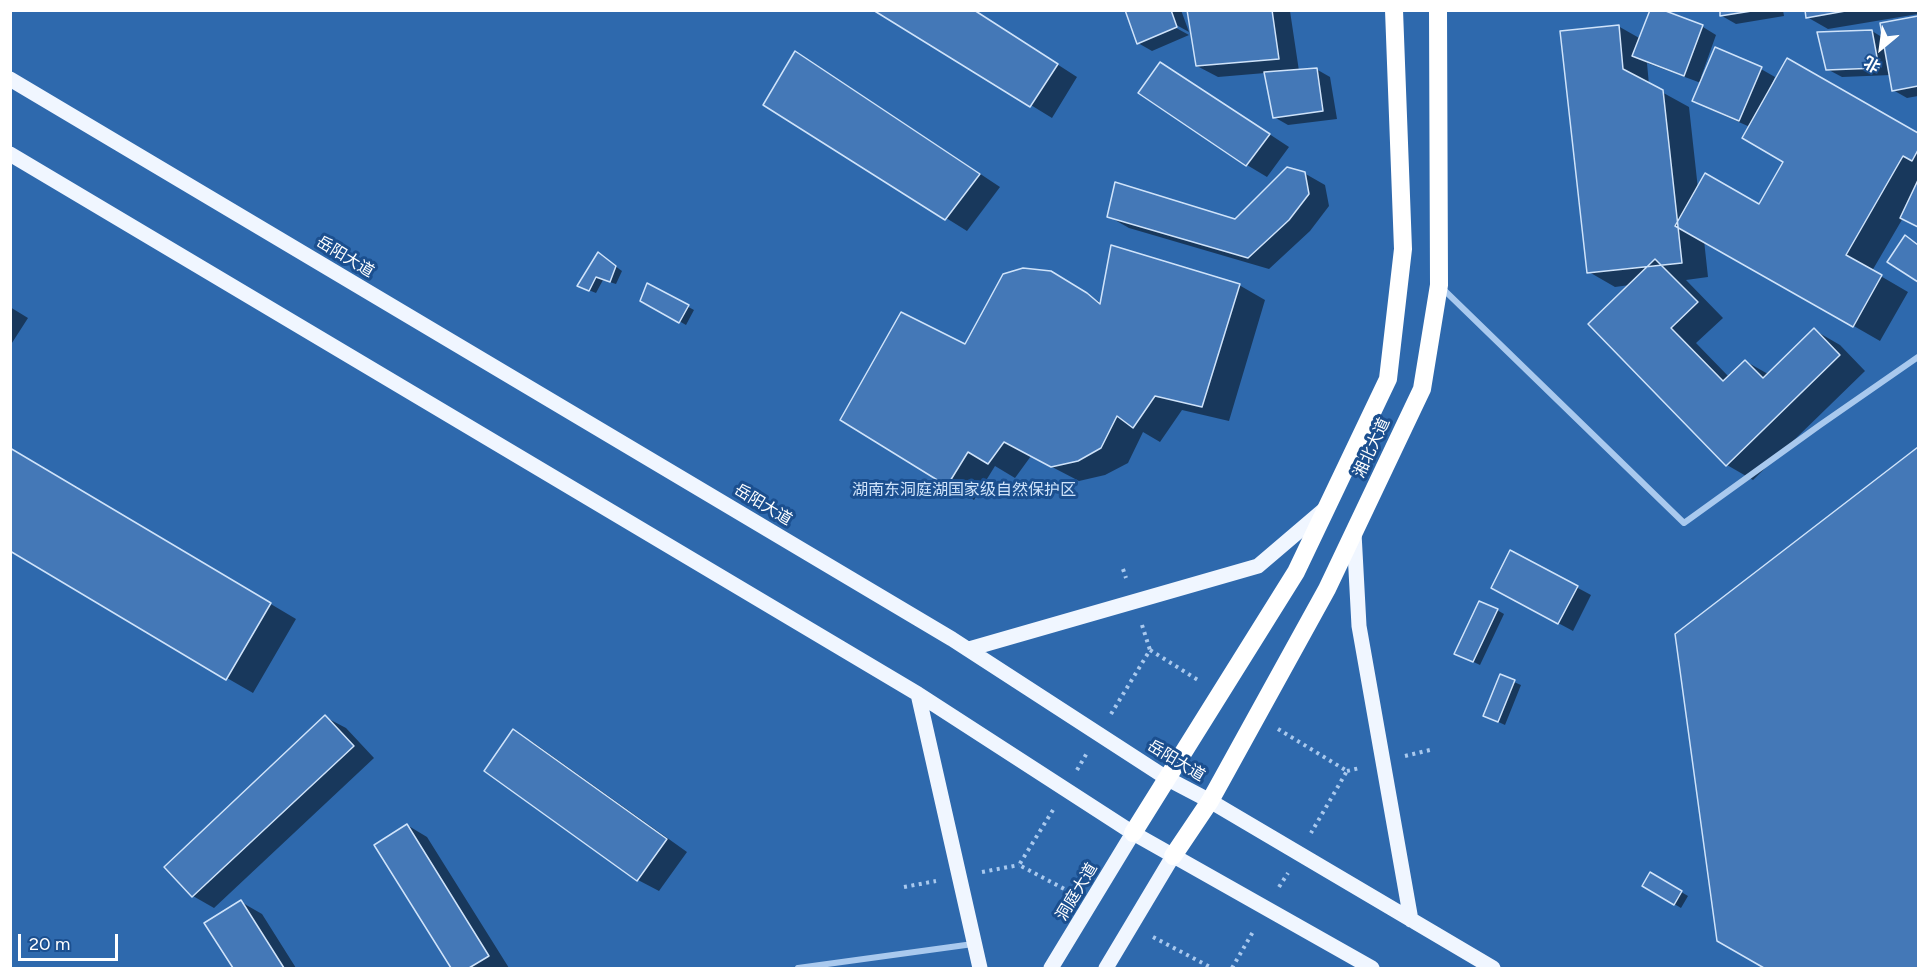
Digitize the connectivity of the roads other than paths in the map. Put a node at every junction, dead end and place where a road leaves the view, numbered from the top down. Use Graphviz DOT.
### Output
graph roads {
  1 [pos="1394,10"];
  2 [pos="1438,10"];
  3 [pos="10,79"];
  4 [pos="10,154"];
  5 [pos="1439,285"];
  6 [pos="1918,357"];
  7 [pos="1326,508"];
  8 [pos="1354,533"];
  9 [pos="969,649"];
  10 [pos="918,694"];
  11 [pos="1168,779"];
  12 [pos="1210,801"];
  13 [pos="1133,833"];
  14 [pos="1173,856"];
  15 [pos="1411,920"];
  16 [pos="974,944"];
  17 [pos="798,969"];
  18 [pos="980,969"];
  19 [pos="1051,969"];
  20 [pos="1106,969"];
  21 [pos="1372,969"];
  22 [pos="1493,969"];
  1 -- 7 [label="highway, 湘北大道"];
  2 -- 5 [label="highway, 湘北大道"];
  3 -- 9 [label="main road, 岳阳大道"];
  4 -- 10 [label="main road"];
  5 -- 6 [label="street"];
  5 -- 8 [label="highway, 湘北大道"];
  7 -- 9 [label="main road"];
  7 -- 11 [label="highway, 湘北大道"];
  8 -- 12 [label="highway, 湘北大道"];
  8 -- 15 [label="main road"];
  9 -- 11 [label="main road, 岳阳大道"];
  10 -- 13 [label="main road"];
  10 -- 16 [label="main road"];
  11 -- 12 [label="main road, 岳阳大道"];
  11 -- 13 [label="highway, 湘北大道"];
  12 -- 14 [label="highway, 湘北大道"];
  12 -- 15 [label="main road, 岳阳大道"];
  13 -- 14 [label="main road"];
  13 -- 19 [label="main road, 洞庭大道"];
  14 -- 20 [label="main road"];
  14 -- 21 [label="main road"];
  15 -- 22 [label="main road, 岳阳大道"];
  16 -- 17 [label="street"];
  16 -- 18 [label="main road"];
}
